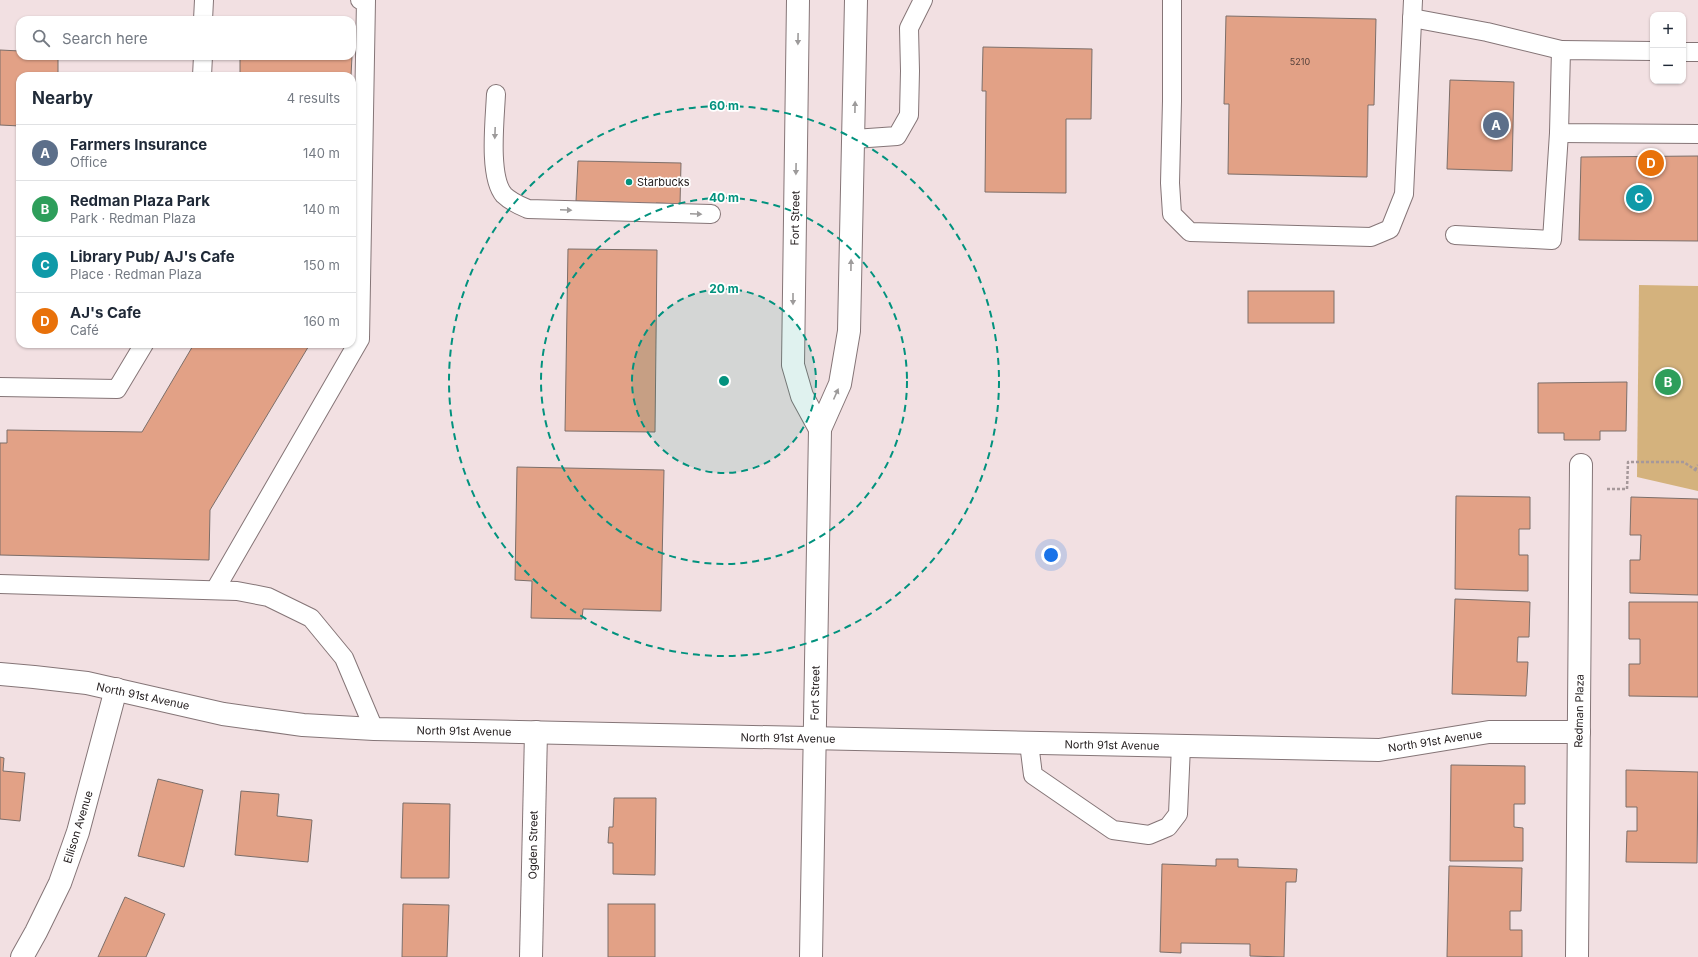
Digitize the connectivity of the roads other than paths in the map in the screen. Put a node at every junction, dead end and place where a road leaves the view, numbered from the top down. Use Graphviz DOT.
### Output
graph roads {
  1 [pos="204,0"];
  2 [pos="360,0"];
  3 [pos="798,0"];
  4 [pos="856,0"];
  5 [pos="923,0"];
  6 [pos="1172,0"];
  7 [pos="1413,0"];
  8 [pos="203,16"];
  9 [pos="1412,18"];
  10 [pos="1561,50"];
  11 [pos="1650,51"];
  12 [pos="1686,52"];
  13 [pos="1698,52"];
  14 [pos="203,60"];
  15 [pos="202,72"];
  16 [pos="496,94"];
  17 [pos="1559,133"];
  18 [pos="1698,134"];
  19 [pos="854,139"];
  20 [pos="710,214"];
  21 [pos="1455,235"];
  22 [pos="356,346"];
  23 [pos="142,348"];
  24 [pos="355,348"];
  25 [pos="0,387"];
  26 [pos="820,429"];
  27 [pos="1581,465"];
  28 [pos="0,584"];
  29 [pos="216,590"];
  30 [pos="0,674"];
  31 [pos="116,689"];
  32 [pos="374,729"];
  33 [pos="536,732"];
  34 [pos="1579,732"];
  35 [pos="814,738"];
  36 [pos="1029,743"];
  37 [pos="1181,746"];
  38 [pos="22,957"];
  39 [pos="531,957"];
  40 [pos="811,957"];
  41 [pos="1577,957"];
  1 -- 8 [label="lane"];
  2 -- 22 [label="lane"];
  3 -- 26 [label="street, Fort Street, one-way"];
  19 -- 4 [label="street, Fort Street, one-way"];
  5 -- 19 [label="lane"];
  6 -- 9 [label="lane"];
  7 -- 9 [label="lane"];
  9 -- 10 [label="lane"];
  10 -- 11 [label="lane"];
  10 -- 17 [label="lane"];
  12 -- 13 [label="lane"];
  14 -- 15 [label="lane"];
  16 -- 20 [label="lane, one-way"];
  17 -- 18 [label="lane"];
  17 -- 21 [label="lane"];
  26 -- 19 [label="street, Fort Street, one-way"];
  23 -- 25 [label="lane"];
  24 -- 29 [label="lane"];
  26 -- 35 [label="street, Fort Street"];
  27 -- 34 [label="street, Redman Plaza"];
  28 -- 29 [label="lane"];
  29 -- 32 [label="lane"];
  30 -- 31 [label="street, North 91st Avenue"];
  31 -- 32 [label="street, North 91st Avenue"];
  31 -- 38 [label="street, Ellison Avenue"];
  32 -- 33 [label="street, North 91st Avenue"];
  33 -- 35 [label="street, North 91st Avenue"];
  33 -- 39 [label="street, Ogden Street"];
  34 -- 37 [label="street, North 91st Avenue"];
  34 -- 41 [label="street, Redman Plaza"];
  35 -- 36 [label="street, North 91st Avenue"];
  35 -- 40 [label="street, Fort Street"];
  36 -- 37 [label="street, North 91st Avenue"];
  36 -- 37 [label="lane"];
}
